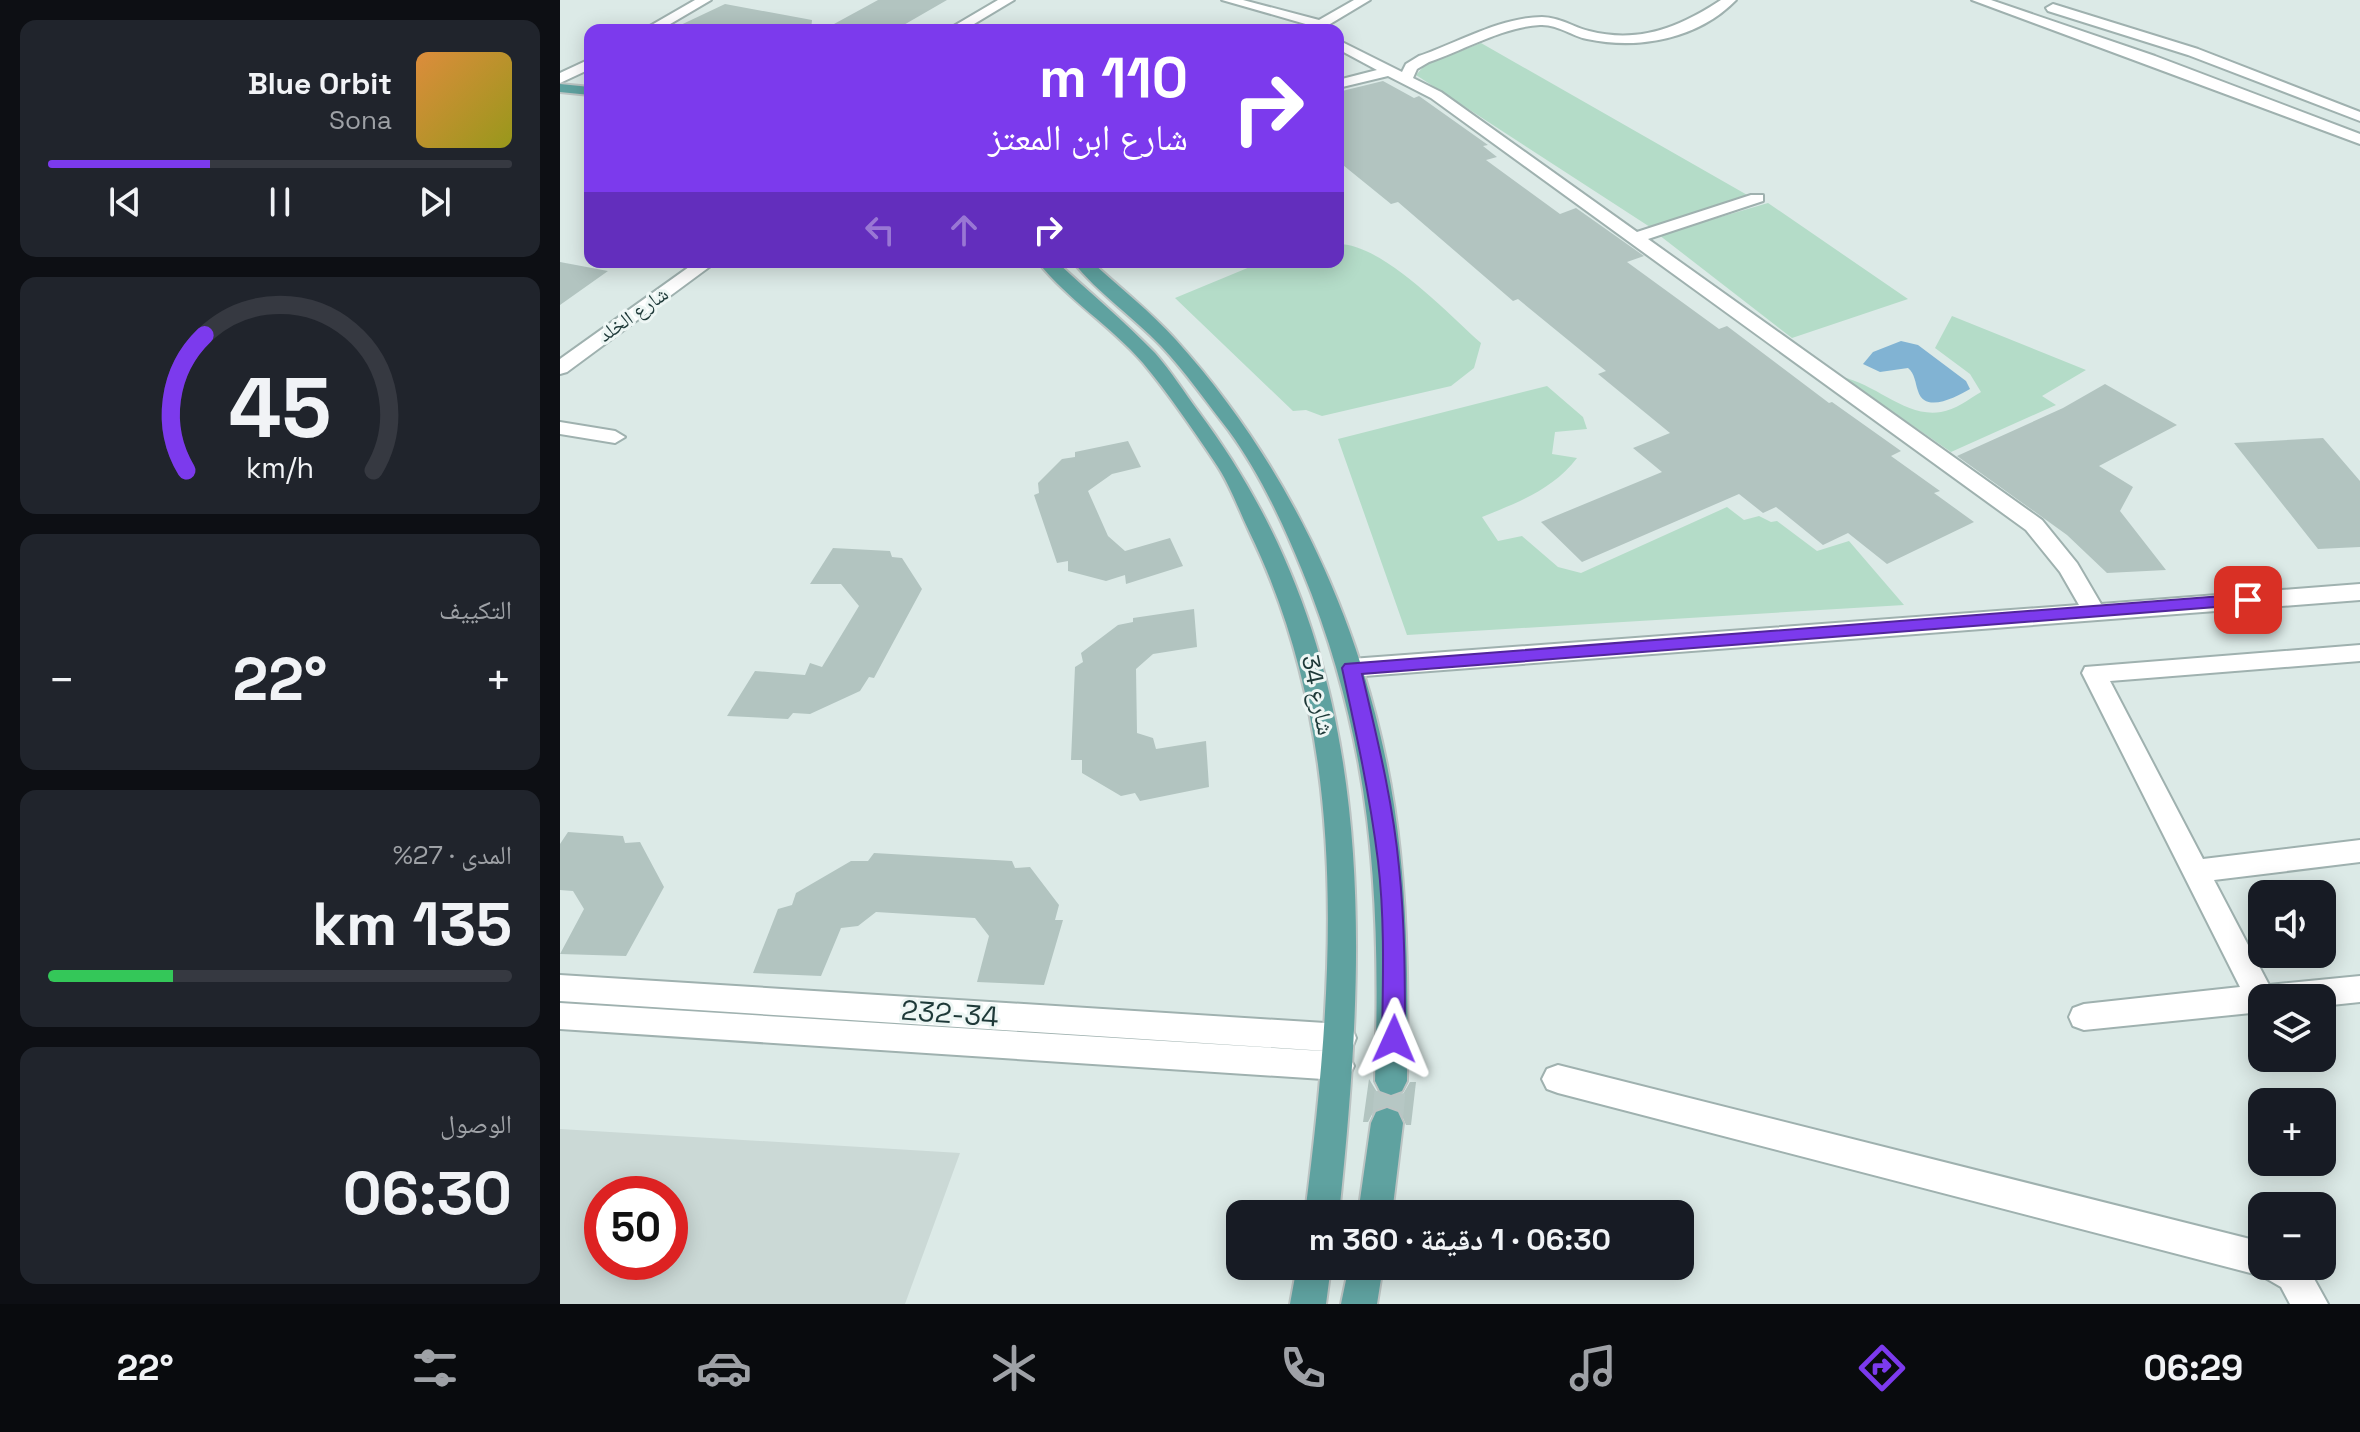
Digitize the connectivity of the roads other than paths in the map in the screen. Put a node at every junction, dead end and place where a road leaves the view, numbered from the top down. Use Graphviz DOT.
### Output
graph roads {
  1 [pos="705,0"];
  2 [pos="1008,0"];
  3 [pos="1228,0"];
  4 [pos="1364,0"];
  5 [pos="1730,0"];
  6 [pos="1978,0"];
  7 [pos="2022,0"];
  8 [pos="661,24"];
  9 [pos="965,24"];
  10 [pos="1303,24"];
  11 [pos="1323,24"];
  12 [pos="1344,47"];
  13 [pos="1368,60"];
  14 [pos="584,66"];
  15 [pos="1344,67"];
  16 [pos="1398,74"];
  17 [pos="560,79"];
  18 [pos="1344,83"];
  19 [pos="560,88"];
  20 [pos="584,90"];
  21 [pos="560,98"];
  22 [pos="584,100"];
  23 [pos="2360,117"];
  24 [pos="2360,139"];
  25 [pos="1757,198"];
  26 [pos="1635,238"];
  27 [pos="699,268"];
  28 [pos="1054,268"];
  29 [pos="1089,268"];
  30 [pos="560,368"];
  31 [pos="560,428"];
  32 [pos="615,437"];
  33 [pos="2360,592"];
  34 [pos="2094,612"];
  35 [pos="2360,653"];
  36 [pos="1351,668"];
  37 [pos="2360,851"];
  38 [pos="2197,871"];
  39 [pos="2256,984"];
  40 [pos="560,988"];
  41 [pos="2360,989"];
  42 [pos="2336,991"];
  43 [pos="2248,1000"];
  44 [pos="560,1016"];
  45 [pos="2084,1017"];
  46 [pos="1340,1052"];
  47 [pos="1558,1079"];
  48 [pos="1391,1081"];
  49 [pos="1387,1123"];
  50 [pos="1324,1200"];
  51 [pos="1377,1200"];
  52 [pos="2248,1255"];
  53 [pos="1312,1280"];
  54 [pos="1363,1280"];
  55 [pos="2296,1280"];
  56 [pos="1308,1304"];
  57 [pos="1359,1304"];
  58 [pos="2310,1304"];
  1 -- 8 [label="street"];
  2 -- 9 [label="street"];
  3 -- 10 [label="street"];
  4 -- 11 [label="street"];
  5 -- 16 [label="street"];
  6 -- 24 [label="street"];
  7 -- 23 [label="street"];
  12 -- 13 [label="street"];
  13 -- 15 [label="street"];
  13 -- 16 [label="street"];
  14 -- 17 [label="street"];
  16 -- 18 [label="street"];
  16 -- 26 [label="street"];
  19 -- 20 [label="main road"];
  21 -- 22 [label="main road"];
  25 -- 26 [label="street"];
  26 -- 34 [label="street"];
  27 -- 30 [label="street, شارع الخلد"];
  28 -- 46 [label="main road, شارع 34"];
  29 -- 36 [label="main road, شارع 34"];
  31 -- 32 [label="street"];
  33 -- 34 [label="street"];
  34 -- 36 [label="street"];
  35 -- 38 [label="street"];
  36 -- 48 [label="main road, شارع 34"];
  37 -- 38 [label="street"];
  38 -- 39 [label="street"];
  40 -- 46 [label="street, 232-34"];
  41 -- 42 [label="street"];
  43 -- 45 [label="street"];
  44 -- 46 [label="street, 232-34"];
  46 -- 50 [label="main road, شارع 34"];
  47 -- 52 [label="street"];
  49 -- 51 [label="main road"];
  53 -- 56 [label="main road"];
  54 -- 57 [label="main road"];
  55 -- 58 [label="street"];
}
